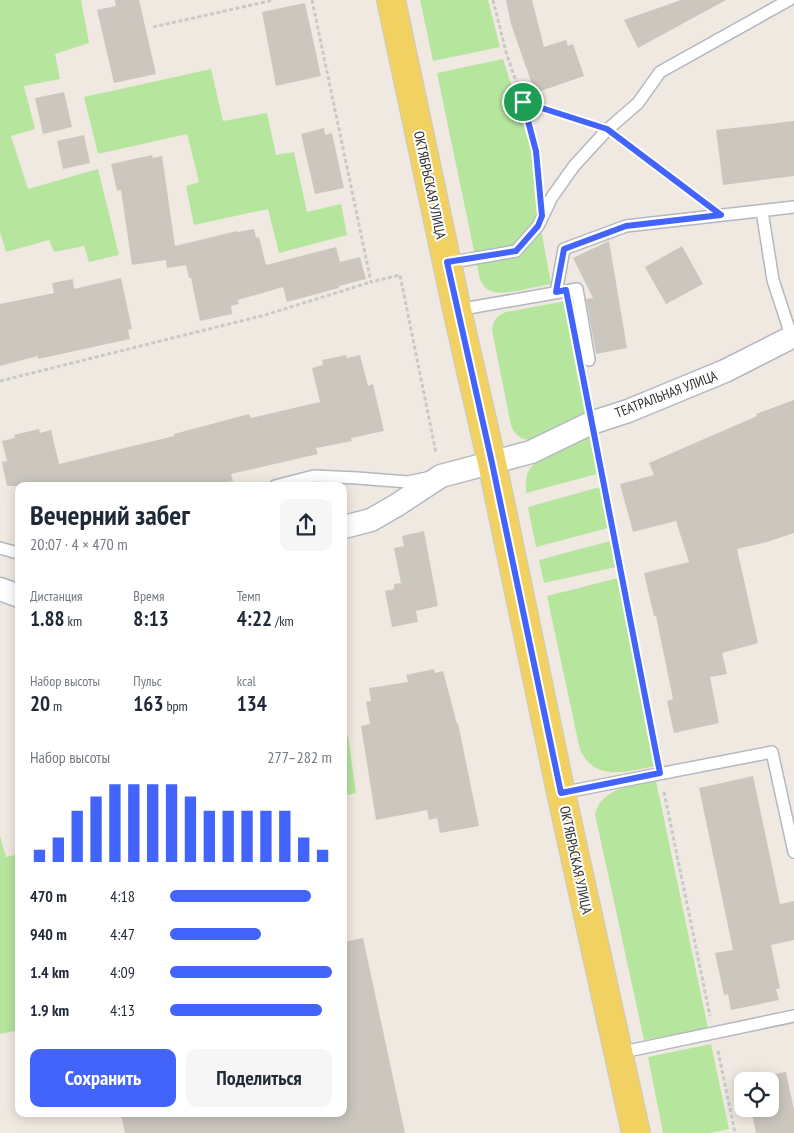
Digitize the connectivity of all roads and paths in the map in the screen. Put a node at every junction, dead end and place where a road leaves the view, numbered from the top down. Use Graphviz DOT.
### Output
graph roads {
  1 [pos="274,0"];
  2 [pos="312,0"];
  3 [pos="391,0"];
  4 [pos="493,0"];
  5 [pos="789,0"];
  6 [pos="153,27"];
  7 [pos="523,102"];
  8 [pos="607,130"];
  9 [pos="794,207"];
  10 [pos="762,211"];
  11 [pos="721,215"];
  12 [pos="540,221"];
  13 [pos="447,262"];
  14 [pos="371,282"];
  15 [pos="556,292"];
  16 [pos="457,310"];
  17 [pos="793,337"];
  18 [pos="589,360"];
  19 [pos="582,376"];
  20 [pos="0,381"];
  21 [pos="591,423"];
  22 [pos="492,463"];
  23 [pos="441,476"];
  24 [pos="291,482"];
  25 [pos="347,526"];
  26 [pos="0,548"];
  27 [pos="15,552"];
  28 [pos="0,589"];
  29 [pos="15,595"];
  30 [pos="660,773"];
  31 [pos="561,793"];
  32 [pos="794,852"];
  33 [pos="794,1016"];
  34 [pos="714,1033"];
  35 [pos="618,1053"];
  36 [pos="636,1133"];
  37 [pos="735,1133"];
  1 -- 6 [label="path"];
  2 -- 14 [label="path"];
  3 -- 13 [label="main road, ОКТЯБРЬСКАЯ УЛИЦА"];
  4 -- 7 [label="path"];
  5 -- 8 [label="lane"];
  7 -- 8 [label="path"];
  7 -- 12 [label="path"];
  8 -- 11 [label="path"];
  8 -- 12 [label="lane"];
  9 -- 10 [label="lane"];
  10 -- 11 [label="lane"];
  10 -- 17 [label="lane"];
  11 -- 15 [label="lane"];
  12 -- 13 [label="lane"];
  13 -- 16 [label="main road, ОКТЯБРЬСКАЯ УЛИЦА"];
  14 -- 20 [label="path"];
  14 -- 23 [label="path"];
  15 -- 16 [label="lane"];
  15 -- 18 [label="lane"];
  16 -- 22 [label="main road, ОКТЯБРЬСКАЯ УЛИЦА"];
  17 -- 21 [label="street, ТЕАТРАЛЬНАЯ УЛИЦА"];
  19 -- 21 [label="path"];
  21 -- 22 [label="street, ТЕАТРАЛЬНАЯ УЛИЦА"];
  21 -- 30 [label="path"];
  22 -- 23 [label="street, ТЕАТРАЛЬНАЯ УЛИЦА"];
  22 -- 31 [label="main road, ОКТЯБРЬСКАЯ УЛИЦА"];
  23 -- 24 [label="lane"];
  23 -- 25 [label="street, ТЕАТРАЛЬНАЯ УЛИЦА"];
  26 -- 27 [label="lane"];
  28 -- 29 [label="street"];
  30 -- 31 [label="lane"];
  30 -- 32 [label="lane"];
  30 -- 34 [label="path"];
  31 -- 35 [label="main road, ОКТЯБРЬСКАЯ УЛИЦА"];
  33 -- 34 [label="lane"];
  34 -- 35 [label="lane"];
  34 -- 37 [label="path"];
  35 -- 36 [label="main road, ОКТЯБРЬСКАЯ УЛИЦА"];
}
